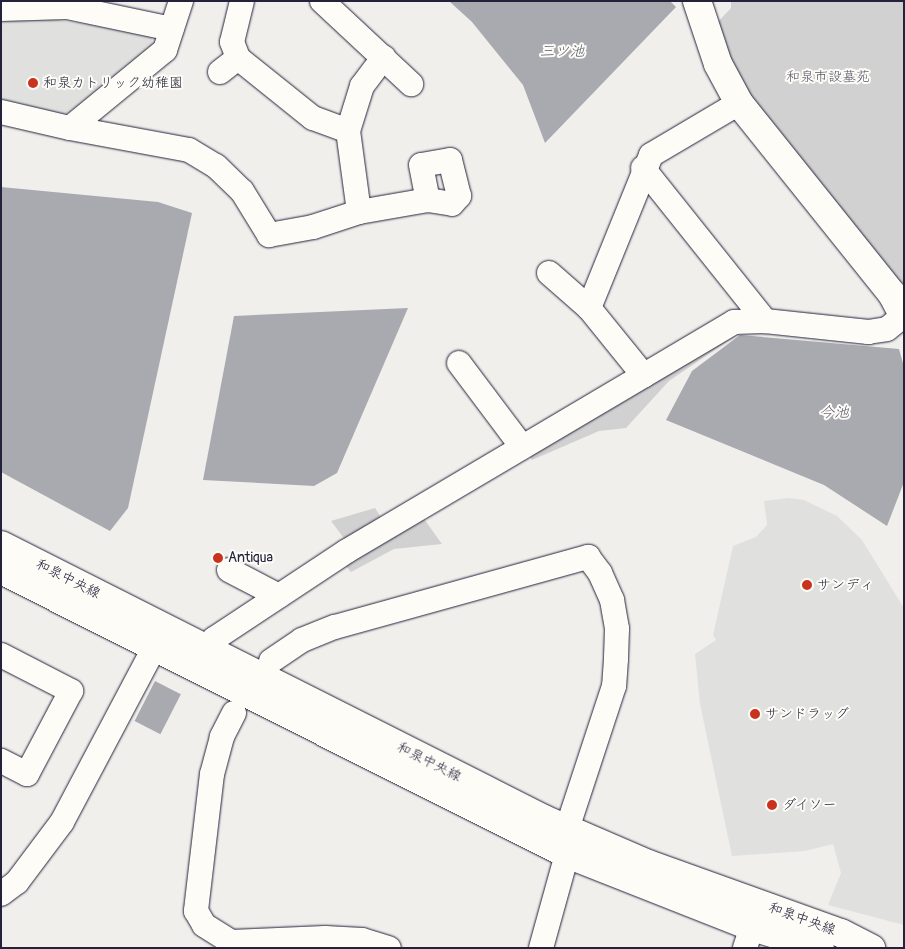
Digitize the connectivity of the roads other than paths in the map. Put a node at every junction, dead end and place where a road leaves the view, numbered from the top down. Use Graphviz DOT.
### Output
graph roads {
  1 [pos="180,1"];
  2 [pos="242,1"];
  3 [pos="322,1"];
  4 [pos="697,1"];
  5 [pos="1,9"];
  6 [pos="172,29"];
  7 [pos="384,57"];
  8 [pos="411,84"];
  9 [pos="739,102"];
  10 [pos="1,112"];
  11 [pos="70,128"];
  12 [pos="348,131"];
  13 [pos="643,168"];
  14 [pos="428,200"];
  15 [pos="359,212"];
  16 [pos="549,273"];
  17 [pos="589,308"];
  18 [pos="903,316"];
  19 [pos="765,321"];
  20 [pos="458,363"];
  21 [pos="644,376"];
  22 [pos="522,447"];
  23 [pos="1,546"];
  24 [pos="1,570"];
  25 [pos="229,570"];
  26 [pos="279,596"];
  27 [pos="154,648"];
  28 [pos="206,649"];
  29 [pos="1,656"];
  30 [pos="271,662"];
  31 [pos="234,713"];
  32 [pos="1,761"];
  33 [pos="567,841"];
  34 [pos="6,883"];
  35 [pos="748,938"];
  36 [pos="389,948"];
  37 [pos="541,948"];
  38 [pos="820,948"];
  39 [pos="871,948"];
  1 -- 6 [label="street"];
  2 -- 12 [label="street"];
  3 -- 7 [label="street"];
  4 -- 9 [label="street"];
  5 -- 6 [label="street"];
  6 -- 11 [label="street"];
  7 -- 8 [label="street"];
  7 -- 12 [label="street"];
  9 -- 13 [label="street"];
  9 -- 18 [label="street"];
  10 -- 11 [label="street"];
  11 -- 15 [label="street"];
  12 -- 15 [label="street"];
  13 -- 17 [label="street"];
  13 -- 19 [label="street"];
  14 -- 15 [label="street"];
  16 -- 17 [label="street"];
  17 -- 21 [label="street"];
  18 -- 19 [label="street"];
  19 -- 21 [label="street"];
  20 -- 22 [label="street"];
  21 -- 22 [label="street"];
  22 -- 26 [label="street"];
  23 -- 28 [label="street, 和泉中央線"];
  24 -- 27 [label="street, 和泉中央線"];
  25 -- 26 [label="street"];
  26 -- 28 [label="street"];
  27 -- 33 [label="street, 和泉中央線"];
  27 -- 34 [label="street"];
  28 -- 33 [label="street, 和泉中央線"];
  29 -- 32 [label="street"];
  30 -- 33 [label="street"];
  31 -- 36 [label="street"];
  33 -- 35 [label="street, 和泉中央線"];
  33 -- 37 [label="street"];
  33 -- 39 [label="street, 和泉中央線"];
  35 -- 38 [label="street, 和泉中央線"];
}
